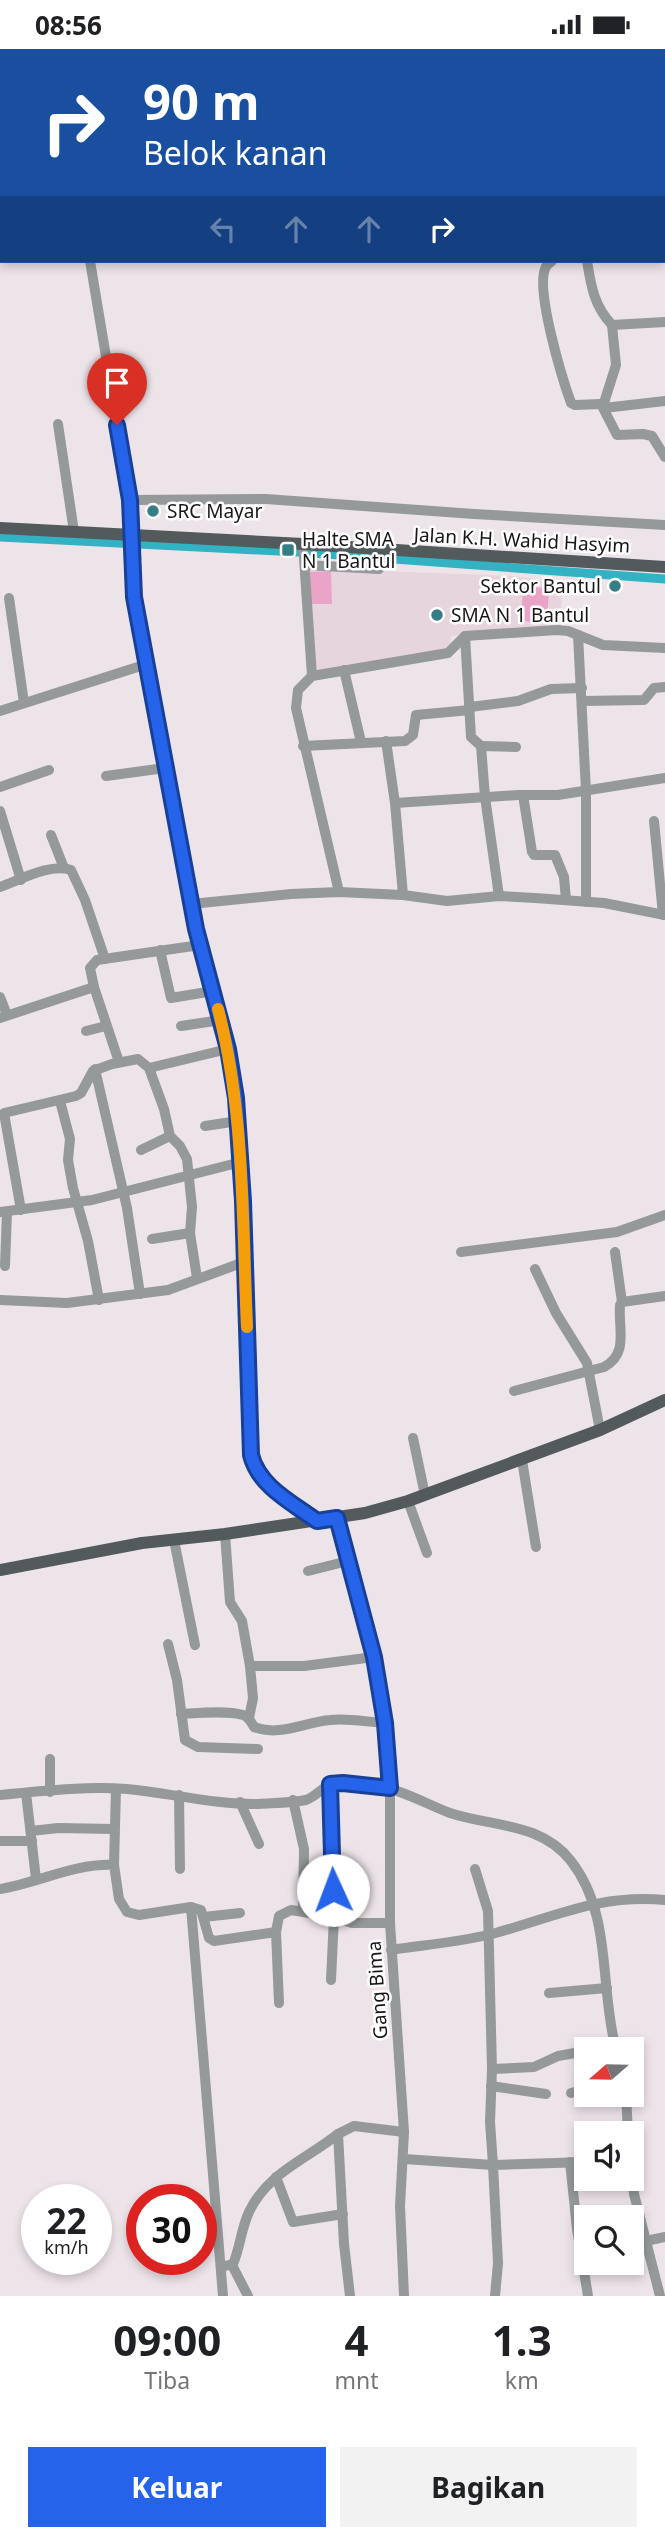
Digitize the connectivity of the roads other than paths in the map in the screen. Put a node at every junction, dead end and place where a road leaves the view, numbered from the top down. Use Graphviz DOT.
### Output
graph roads {
  1 [pos="90,263"];
  2 [pos="551,263"];
  3 [pos="587,263"];
  4 [pos="665,322"];
  5 [pos="612,325"];
  6 [pos="665,401"];
  7 [pos="603,407"];
  8 [pos="58,424"];
  9 [pos="665,457"];
  10 [pos="130,500"];
  11 [pos="665,525"];
  12 [pos="0,528"];
  13 [pos="74,532"];
  14 [pos="133,539"];
  15 [pos="303,545"];
  16 [pos="305,563"];
  17 [pos="665,567"];
  18 [pos="379,569"];
  19 [pos="7,604"];
  20 [pos="578,635"];
  21 [pos="465,636"];
  22 [pos="665,648"];
  23 [pos="147,664"];
  24 [pos="344,670"];
  25 [pos="312,676"];
  26 [pos="665,687"];
  27 [pos="582,688"];
  28 [pos="583,701"];
  29 [pos="24,703"];
  30 [pos="470,708"];
  31 [pos="0,711"];
  32 [pos="386,741"];
  33 [pos="361,742"];
  34 [pos="303,746"];
  35 [pos="481,746"];
  36 [pos="516,747"];
  37 [pos="165,768"];
  38 [pos="49,770"];
  39 [pos="106,776"];
  40 [pos="665,778"];
  41 [pos="0,787"];
  42 [pos="586,791"];
  43 [pos="523,795"];
  44 [pos="485,797"];
  45 [pos="395,803"];
  46 [pos="0,811"];
  47 [pos="654,821"];
  48 [pos="51,835"];
  49 [pos="661,849"];
  50 [pos="64,868"];
  51 [pos="21,880"];
  52 [pos="0,887"];
  53 [pos="339,892"];
  54 [pos="403,895"];
  55 [pos="499,896"];
  56 [pos="566,900"];
  57 [pos="586,902"];
  58 [pos="191,904"];
  59 [pos="664,915"];
  60 [pos="200,945"];
  61 [pos="160,950"];
  62 [pos="106,958"];
  63 [pos="94,987"];
  64 [pos="213,991"];
  65 [pos="0,997"];
  66 [pos="3,1017"];
  67 [pos="221,1020"];
  68 [pos="106,1026"];
  69 [pos="181,1026"];
  70 [pos="86,1031"];
  71 [pos="228,1049"];
  72 [pos="119,1062"];
  73 [pos="149,1068"];
  74 [pos="95,1069"];
  75 [pos="60,1101"];
  76 [pos="238,1121"];
  77 [pos="205,1126"];
  78 [pos="170,1136"];
  79 [pos="5,1140"];
  80 [pos="141,1150"];
  81 [pos="241,1162"];
  82 [pos="189,1174"];
  83 [pos="122,1191"];
  84 [pos="77,1202"];
  85 [pos="21,1210"];
  86 [pos="3,1212"];
  87 [pos="665,1215"];
  88 [pos="190,1233"];
  89 [pos="152,1238"];
  90 [pos="461,1252"];
  91 [pos="615,1252"];
  92 [pos="244,1262"];
  93 [pos="5,1266"];
  94 [pos="536,1269"];
  95 [pos="197,1278"];
  96 [pos="140,1294"];
  97 [pos="665,1296"];
  98 [pos="0,1300"];
  99 [pos="99,1300"];
  100 [pos="622,1302"];
  101 [pos="590,1371"];
  102 [pos="514,1391"];
  103 [pos="665,1400"];
  104 [pos="600,1430"];
  105 [pos="413,1438"];
  106 [pos="522,1460"];
  107 [pos="425,1495"];
  108 [pos="408,1500"];
  109 [pos="337,1518"];
  110 [pos="317,1521"];
  111 [pos="225,1534"];
  112 [pos="174,1540"];
  113 [pos="537,1547"];
  114 [pos="427,1553"];
  115 [pos="348,1561"];
  116 [pos="0,1570"];
  117 [pos="307,1570"];
  118 [pos="168,1644"];
  119 [pos="195,1645"];
  120 [pos="374,1657"];
  121 [pos="250,1667"];
  122 [pos="181,1714"];
  123 [pos="248,1718"];
  124 [pos="385,1723"];
  125 [pos="258,1749"];
  126 [pos="50,1759"];
  127 [pos="330,1784"];
  128 [pos="390,1788"];
  129 [pos="116,1789"];
  130 [pos="50,1792"];
  131 [pos="26,1793"];
  132 [pos="0,1795"];
  133 [pos="179,1795"];
  134 [pos="293,1800"];
  135 [pos="240,1802"];
  136 [pos="114,1829"];
  137 [pos="32,1836"];
  138 [pos="0,1841"];
  139 [pos="259,1845"];
  140 [pos="114,1865"];
  141 [pos="180,1869"];
  142 [pos="475,1869"];
  143 [pos="36,1879"];
  144 [pos="0,1889"];
  145 [pos="665,1901"];
  146 [pos="592,1903"];
  147 [pos="191,1907"];
  148 [pos="303,1911"];
  149 [pos="240,1913"];
  150 [pos="204,1917"];
  151 [pos="334,1917"];
  152 [pos="390,1923"];
  153 [pos="276,1932"];
  154 [pos="489,1934"];
  155 [pos="391,1950"];
  156 [pos="331,1980"];
  157 [pos="607,1988"];
  158 [pos="549,1993"];
  159 [pos="279,2003"];
  160 [pos="612,2037"];
  161 [pos="574,2053"];
  162 [pos="492,2069"];
  163 [pos="491,2086"];
  164 [pos="574,2092"];
  165 [pos="571,2093"];
  166 [pos="546,2094"];
  167 [pos="404,2132"];
  168 [pos="338,2134"];
  169 [pos="404,2159"];
  170 [pos="570,2162"];
  171 [pos="574,2162"];
  172 [pos="493,2165"];
  173 [pos="276,2177"];
  174 [pos="634,2191"];
  175 [pos="343,2214"];
  176 [pos="665,2237"];
  177 [pos="646,2241"];
  178 [pos="226,2266"];
  179 [pos="223,2296"];
  180 [pos="248,2296"];
  181 [pos="350,2296"];
  182 [pos="404,2296"];
  183 [pos="495,2296"];
  184 [pos="588,2296"];
  185 [pos="660,2296"];
  1 -- 10 [label="street"];
  2 -- 7 [label="street"];
  3 -- 5 [label="street"];
  4 -- 5 [label="street"];
  5 -- 7 [label="street"];
  6 -- 7 [label="street"];
  7 -- 9 [label="street"];
  8 -- 13 [label="street"];
  10 -- 11 [label="street"];
  10 -- 14 [label="street"];
  12 -- 13 [label="main road, Jalan K.H. Wahid Hasyim"];
  13 -- 14 [label="main road, Jalan K.H. Wahid Hasyim"];
  14 -- 15 [label="main road, Jalan K.H. Wahid Hasyim"];
  14 -- 23 [label="street"];
  15 -- 16 [label="street"];
  15 -- 17 [label="main road, Jalan K.H. Wahid Hasyim"];
  16 -- 18 [label="street"];
  16 -- 25 [label="street"];
  19 -- 29 [label="street"];
  20 -- 21 [label="street"];
  20 -- 22 [label="street"];
  20 -- 27 [label="street"];
  21 -- 24 [label="street"];
  21 -- 30 [label="street"];
  23 -- 29 [label="street"];
  23 -- 37 [label="street"];
  24 -- 25 [label="street"];
  24 -- 33 [label="street"];
  25 -- 34 [label="street"];
  26 -- 28 [label="street"];
  27 -- 28 [label="street"];
  27 -- 30 [label="street"];
  28 -- 42 [label="street"];
  29 -- 31 [label="street"];
  30 -- 32 [label="street"];
  30 -- 35 [label="street"];
  32 -- 33 [label="street"];
  32 -- 45 [label="street"];
  33 -- 34 [label="street"];
  34 -- 53 [label="street"];
  35 -- 36 [label="street"];
  35 -- 44 [label="street"];
  37 -- 39 [label="street"];
  37 -- 58 [label="street"];
  38 -- 41 [label="street"];
  40 -- 42 [label="street"];
  42 -- 43 [label="street"];
  42 -- 57 [label="street"];
  43 -- 44 [label="street"];
  43 -- 56 [label="street"];
  44 -- 45 [label="street"];
  44 -- 55 [label="street"];
  45 -- 54 [label="street"];
  46 -- 51 [label="street"];
  47 -- 49 [label="street"];
  48 -- 50 [label="street"];
  49 -- 59 [label="street"];
  50 -- 51 [label="street"];
  50 -- 62 [label="street"];
  51 -- 52 [label="street"];
  53 -- 54 [label="street"];
  53 -- 58 [label="street"];
  54 -- 55 [label="street"];
  55 -- 56 [label="street"];
  56 -- 57 [label="street"];
  57 -- 59 [label="street"];
  58 -- 60 [label="street"];
  60 -- 61 [label="street"];
  60 -- 64 [label="street"];
  61 -- 62 [label="street"];
  61 -- 64 [label="street"];
  62 -- 63 [label="street"];
  63 -- 66 [label="street"];
  63 -- 68 [label="street"];
  64 -- 67 [label="street"];
  65 -- 66 [label="street"];
  67 -- 69 [label="street"];
  67 -- 71 [label="street"];
  68 -- 70 [label="street"];
  68 -- 72 [label="street"];
  71 -- 73 [label="street"];
  71 -- 76 [label="street"];
  72 -- 73 [label="street"];
  72 -- 74 [label="street"];
  73 -- 78 [label="street"];
  74 -- 75 [label="street"];
  74 -- 83 [label="street"];
  75 -- 79 [label="street"];
  75 -- 84 [label="street"];
  76 -- 77 [label="street"];
  76 -- 81 [label="street"];
  78 -- 80 [label="street"];
  78 -- 82 [label="street"];
  79 -- 85 [label="street"];
  81 -- 82 [label="street"];
  81 -- 92 [label="street"];
  82 -- 83 [label="street"];
  82 -- 88 [label="street"];
  83 -- 84 [label="street"];
  83 -- 96 [label="street"];
  84 -- 85 [label="street"];
  84 -- 99 [label="street"];
  85 -- 86 [label="street"];
  86 -- 93 [label="street"];
  87 -- 90 [label="street"];
  88 -- 89 [label="street"];
  88 -- 95 [label="street"];
  91 -- 100 [label="street"];
  92 -- 95 [label="street"];
  92 -- 110 [label="street"];
  94 -- 101 [label="street"];
  95 -- 96 [label="street"];
  96 -- 99 [label="street"];
  97 -- 100 [label="street"];
  98 -- 99 [label="street"];
  100 -- 101 [label="street"];
  101 -- 102 [label="street"];
  101 -- 104 [label="street"];
  103 -- 104 [label="main road"];
  104 -- 106 [label="main road"];
  105 -- 107 [label="street"];
  106 -- 107 [label="main road"];
  106 -- 113 [label="street"];
  107 -- 108 [label="main road"];
  108 -- 109 [label="main road"];
  108 -- 114 [label="street"];
  109 -- 110 [label="main road"];
  109 -- 115 [label="street, Gang Bima"];
  110 -- 111 [label="main road"];
  111 -- 112 [label="main road"];
  111 -- 121 [label="street"];
  112 -- 116 [label="main road"];
  112 -- 119 [label="street"];
  115 -- 117 [label="street"];
  115 -- 120 [label="street, Gang Bima"];
  118 -- 122 [label="street"];
  120 -- 121 [label="street"];
  120 -- 124 [label="street, Gang Bima"];
  121 -- 123 [label="street"];
  122 -- 123 [label="street"];
  122 -- 125 [label="street"];
  123 -- 124 [label="street"];
  124 -- 128 [label="street, Gang Bima"];
  126 -- 130 [label="street"];
  127 -- 128 [label="street"];
  127 -- 134 [label="street"];
  127 -- 151 [label="street"];
  128 -- 146 [label="street"];
  128 -- 152 [label="street, Gang Bima"];
  129 -- 130 [label="street"];
  129 -- 133 [label="street"];
  129 -- 136 [label="street"];
  130 -- 131 [label="street"];
  131 -- 132 [label="street"];
  131 -- 137 [label="street"];
  133 -- 135 [label="street"];
  133 -- 141 [label="street"];
  134 -- 135 [label="street"];
  134 -- 148 [label="street"];
  135 -- 139 [label="street"];
  136 -- 137 [label="street"];
  136 -- 140 [label="street"];
  137 -- 138 [label="street"];
  137 -- 143 [label="street"];
  140 -- 143 [label="street"];
  140 -- 147 [label="street"];
  142 -- 154 [label="street"];
  143 -- 144 [label="street"];
  145 -- 146 [label="street"];
  146 -- 154 [label="street"];
  146 -- 157 [label="street"];
  147 -- 150 [label="street"];
  147 -- 178 [label="street"];
  148 -- 151 [label="street"];
  148 -- 153 [label="street"];
  149 -- 150 [label="street"];
  150 -- 153 [label="street"];
  151 -- 152 [label="street"];
  151 -- 156 [label="street"];
  152 -- 155 [label="street, Gang Bima"];
  153 -- 159 [label="street"];
  154 -- 155 [label="street"];
  154 -- 162 [label="street"];
  155 -- 167 [label="street, Gang Bima"];
  157 -- 158 [label="street"];
  157 -- 160 [label="street"];
  161 -- 162 [label="street"];
  162 -- 163 [label="street"];
  163 -- 166 [label="street"];
  163 -- 172 [label="street"];
  164 -- 165 [label="street"];
  167 -- 168 [label="street"];
  167 -- 169 [label="street, Gang Bima"];
  168 -- 173 [label="street"];
  168 -- 175 [label="street"];
  169 -- 172 [label="street"];
  169 -- 182 [label="street, Gang Bima"];
  170 -- 171 [label="street"];
  170 -- 172 [label="street"];
  170 -- 184 [label="street"];
  172 -- 183 [label="street"];
  173 -- 175 [label="street"];
  173 -- 178 [label="street"];
  174 -- 177 [label="street"];
  175 -- 181 [label="street"];
  176 -- 177 [label="street"];
  177 -- 185 [label="street"];
  178 -- 179 [label="street"];
  178 -- 180 [label="street"];
}
